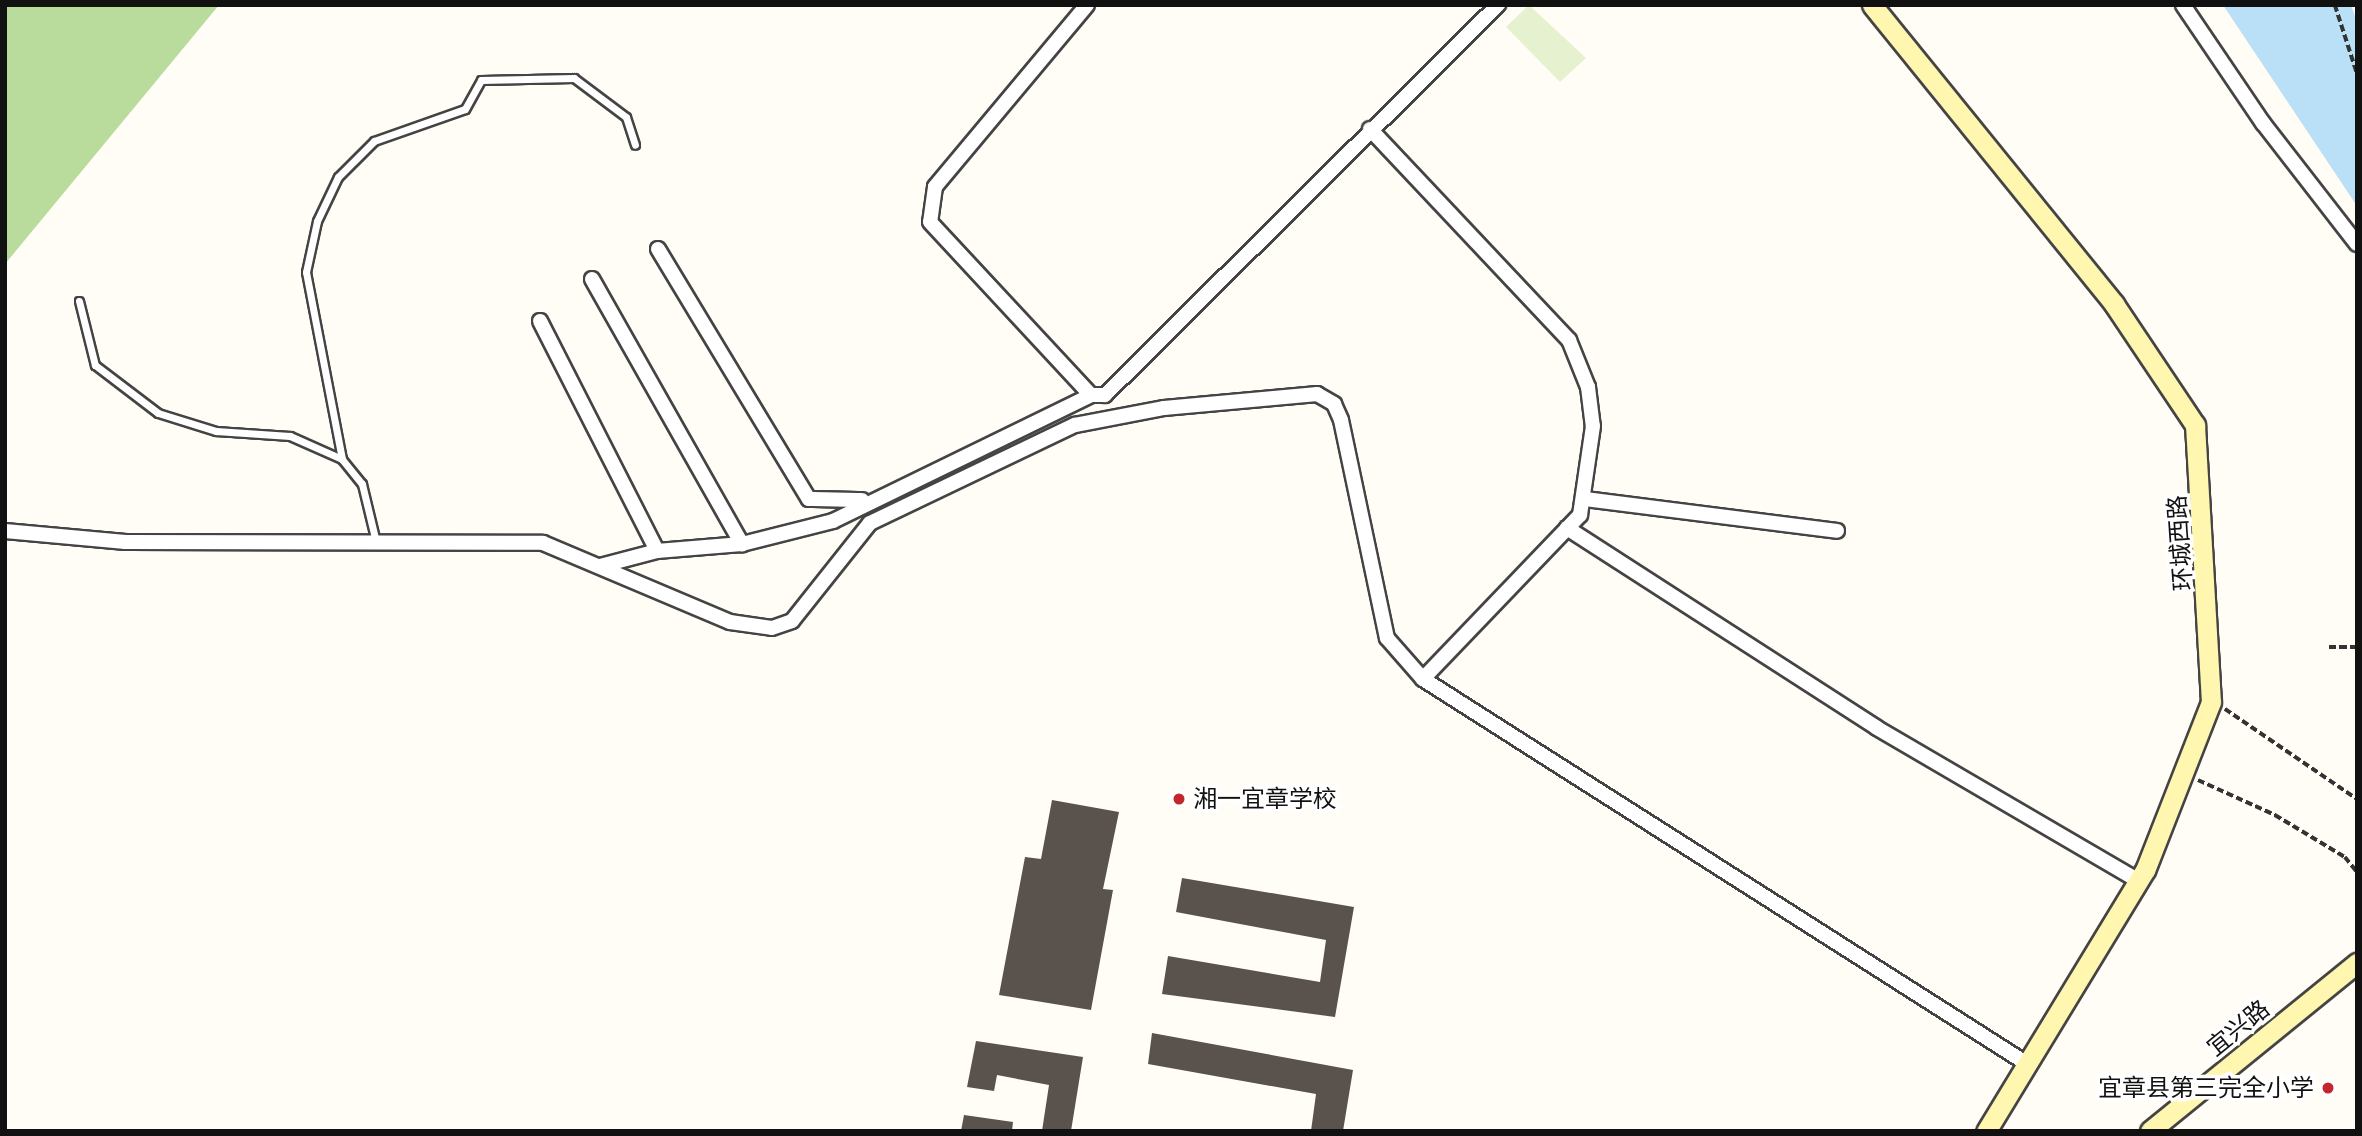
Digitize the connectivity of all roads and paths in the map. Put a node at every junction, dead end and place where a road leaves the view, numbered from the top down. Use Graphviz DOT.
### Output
graph roads {
  1 [pos="1087,5"];
  2 [pos="1497,5"];
  3 [pos="1872,5"];
  4 [pos="2183,5"];
  5 [pos="2335,5"];
  6 [pos="2357,73"];
  7 [pos="1370,129"];
  8 [pos="635,145"];
  9 [pos="2357,244"];
  10 [pos="658,249"];
  11 [pos="592,279"];
  12 [pos="79,301"];
  13 [pos="540,321"];
  14 [pos="1091,395"];
  15 [pos="342,459"];
  16 [pos="873,499"];
  17 [pos="1584,499"];
  18 [pos="1567,528"];
  19 [pos="5,531"];
  20 [pos="1837,531"];
  21 [pos="376,542"];
  22 [pos="742,544"];
  23 [pos="657,551"];
  24 [pos="600,566"];
  25 [pos="2329,647"];
  26 [pos="2357,647"];
  27 [pos="1423,679"];
  28 [pos="2211,702"];
  29 [pos="2183,774"];
  30 [pos="2357,799"];
  31 [pos="2357,872"];
  32 [pos="2139,881"];
  33 [pos="2357,963"];
  34 [pos="2029,1065"];
  35 [pos="1986,1131"];
  36 [pos="2150,1131"];
  1 -- 14 [label="street"];
  2 -- 7 [label="street"];
  3 -- 28 [label="main road, 环城西路"];
  4 -- 9 [label="street"];
  5 -- 6 [label="path"];
  7 -- 14 [label="street"];
  7 -- 17 [label="street"];
  8 -- 15 [label="lane"];
  10 -- 16 [label="street"];
  11 -- 22 [label="street"];
  12 -- 15 [label="lane"];
  13 -- 23 [label="street"];
  14 -- 16 [label="street"];
  15 -- 21 [label="lane"];
  16 -- 22 [label="street"];
  17 -- 18 [label="street"];
  17 -- 20 [label="street"];
  18 -- 27 [label="street"];
  18 -- 32 [label="street"];
  19 -- 21 [label="street"];
  21 -- 24 [label="street"];
  22 -- 23 [label="street"];
  23 -- 24 [label="street"];
  24 -- 27 [label="street"];
  25 -- 26 [label="path"];
  27 -- 34 [label="street"];
  28 -- 29 [label="main road, 环城西路"];
  28 -- 30 [label="path"];
  29 -- 31 [label="path"];
  29 -- 32 [label="main road, 环城西路"];
  32 -- 34 [label="main road, 环城西路"];
  33 -- 36 [label="main road, 宜兴路"];
  34 -- 35 [label="main road, 环城西路"];
}
